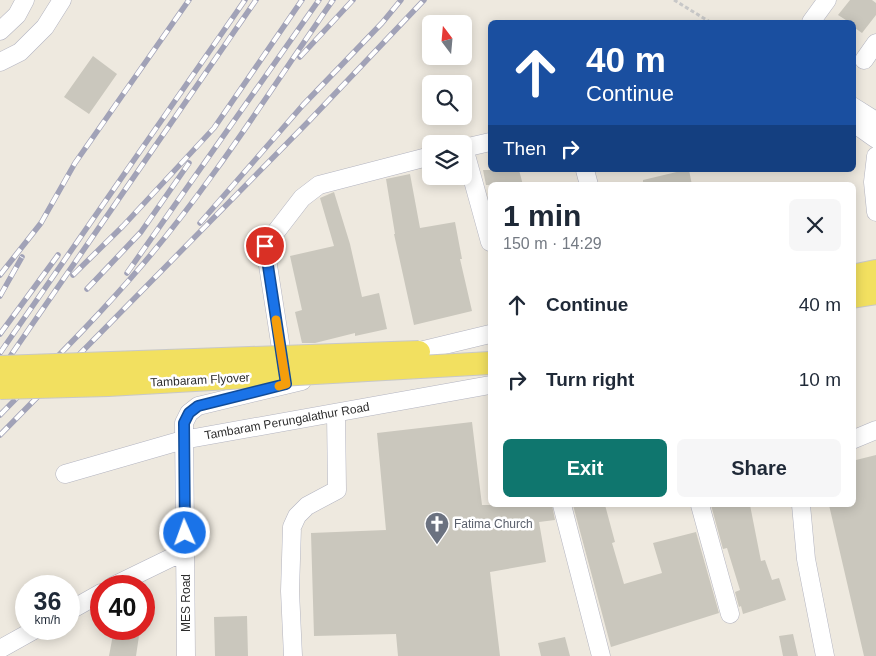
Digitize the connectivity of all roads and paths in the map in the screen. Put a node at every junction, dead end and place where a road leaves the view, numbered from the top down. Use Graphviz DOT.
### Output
graph roads {
  1 [pos="25,0"];
  2 [pos="62,0"];
  3 [pos="674,0"];
  4 [pos="827,0"];
  5 [pos="707,20"];
  6 [pos="812,20"];
  7 [pos="0,31"];
  8 [pos="876,43"];
  9 [pos="864,60"];
  10 [pos="0,62"];
  11 [pos="856,108"];
  12 [pos="876,121"];
  13 [pos="856,125"];
  14 [pos="876,139"];
  15 [pos="488,142"];
  16 [pos="472,146"];
  17 [pos="876,156"];
  18 [pos="422,158"];
  19 [pos="472,177"];
  20 [pos="876,212"];
  21 [pos="488,235"];
  22 [pos="876,271"];
  23 [pos="856,275"];
  24 [pos="876,293"];
  25 [pos="856,296"];
  26 [pos="488,334"];
  27 [pos="488,348"];
  28 [pos="488,363"];
  29 [pos="0,367"];
  30 [pos="286,384"];
  31 [pos="488,385"];
  32 [pos="0,388"];
  33 [pos="336,413"];
  34 [pos="876,430"];
  35 [pos="856,438"];
  36 [pos="183,440"];
  37 [pos="65,474"];
  38 [pos="563,507"];
  39 [pos="701,507"];
  40 [pos="801,507"];
  41 [pos="185,551"];
  42 [pos="135,575"];
  43 [pos="730,614"];
  44 [pos="16,640"];
  45 [pos="0,649"];
  46 [pos="186,656"];
  47 [pos="293,656"];
  48 [pos="601,656"];
  49 [pos="825,656"];
  1 -- 7 [label="street"];
  2 -- 10 [label="street"];
  3 -- 5 [label="path"];
  4 -- 6 [label="street"];
  8 -- 9 [label="street"];
  11 -- 12 [label="street"];
  13 -- 14 [label="street"];
  15 -- 16 [label="street"];
  17 -- 20 [label="street"];
  18 -- 30 [label="street"];
  19 -- 21 [label="street"];
  22 -- 23 [label="main road"];
  24 -- 25 [label="main road"];
  26 -- 30 [label="street"];
  27 -- 29 [label="main road, Tambaram Flyover, bridge"];
  28 -- 32 [label="main road, Tambaram Flyover, bridge"];
  30 -- 36 [label="street"];
  31 -- 33 [label="street, Tambaram Perungalathur Road"];
  33 -- 36 [label="street, Tambaram Perungalathur Road"];
  33 -- 47 [label="street"];
  34 -- 35 [label="street"];
  36 -- 37 [label="street, Tambaram Perungalathur Road"];
  36 -- 41 [label="street"];
  38 -- 48 [label="street"];
  39 -- 43 [label="street"];
  40 -- 49 [label="street"];
  41 -- 42 [label="street"];
  41 -- 46 [label="street, MES Road"];
  44 -- 45 [label="street"];
}
